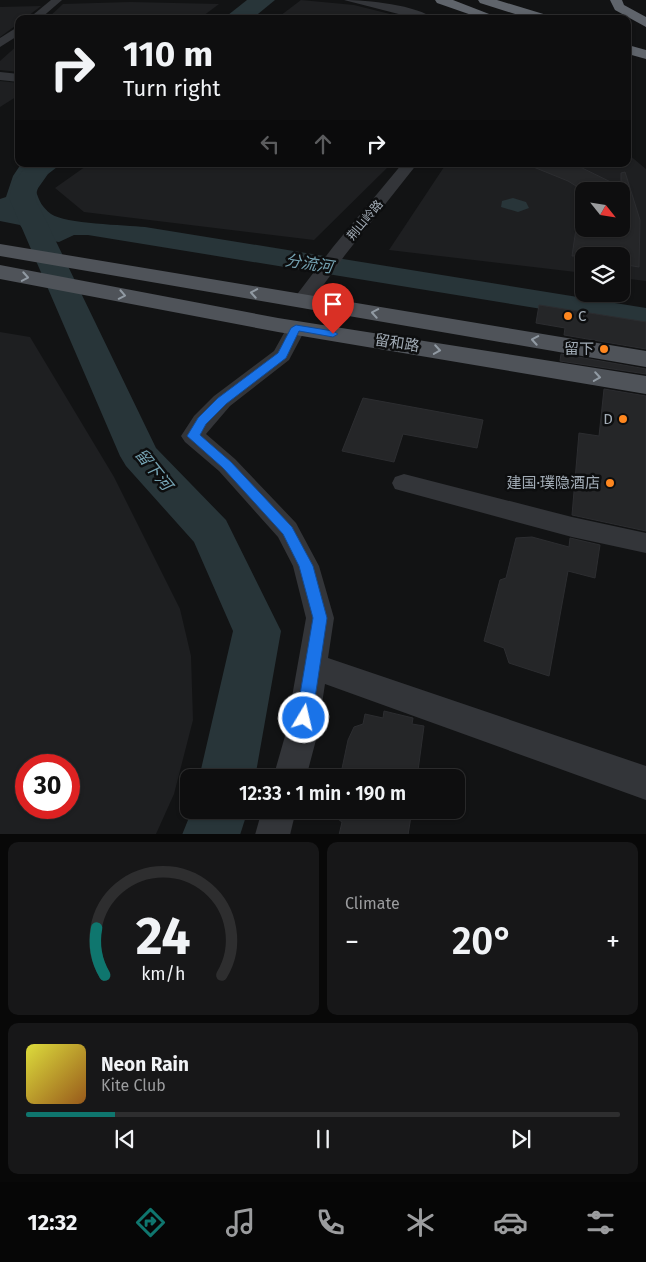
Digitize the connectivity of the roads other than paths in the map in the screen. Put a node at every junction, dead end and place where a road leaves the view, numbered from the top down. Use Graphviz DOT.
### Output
graph roads {
  1 [pos="57,0"];
  2 [pos="349,0"];
  3 [pos="441,0"];
  4 [pos="453,0"];
  5 [pos="466,0"];
  6 [pos="616,0"];
  7 [pos="625,0"];
  8 [pos="491,9"];
  9 [pos="37,15"];
  10 [pos="417,15"];
  11 [pos="508,15"];
  12 [pos="523,15"];
  13 [pos="646,16"];
  14 [pos="646,24"];
  15 [pos="15,33"];
  16 [pos="0,44"];
  17 [pos="631,50"];
  18 [pos="646,55"];
  19 [pos="631,58"];
  20 [pos="646,64"];
  21 [pos="631,65"];
  22 [pos="646,70"];
  23 [pos="0,76"];
  24 [pos="15,78"];
  25 [pos="408,167"];
  26 [pos="0,250"];
  27 [pos="0,272"];
  28 [pos="302,301"];
  29 [pos="296,328"];
  30 [pos="646,359"];
  31 [pos="646,385"];
  32 [pos="404,483"];
  33 [pos="646,543"];
  34 [pos="313,666"];
  35 [pos="292,769"];
  36 [pos="646,783"];
  37 [pos="276,819"];
  38 [pos="272,834"];
  1 -- 9 [label="street"];
  2 -- 10 [label="street"];
  3 -- 8 [label="highway"];
  4 -- 8 [label="highway"];
  5 -- 8 [label="highway"];
  6 -- 14 [label="highway"];
  7 -- 13 [label="highway"];
  8 -- 11 [label="highway"];
  8 -- 12 [label="highway"];
  15 -- 16 [label="street"];
  17 -- 18 [label="highway"];
  19 -- 20 [label="highway"];
  21 -- 22 [label="highway"];
  23 -- 24 [label="street"];
  25 -- 28 [label="street, 荆山岭路"];
  28 -- 26 [label="main road, 留和路, one-way"];
  27 -- 29 [label="main road, 留和路, one-way"];
  30 -- 28 [label="main road, 留和路, one-way"];
  29 -- 31 [label="main road, 留和路, one-way"];
  29 -- 34 [label="street"];
  32 -- 33 [label="street"];
  34 -- 35 [label="street"];
  34 -- 36 [label="street"];
  37 -- 38 [label="street"];
}
